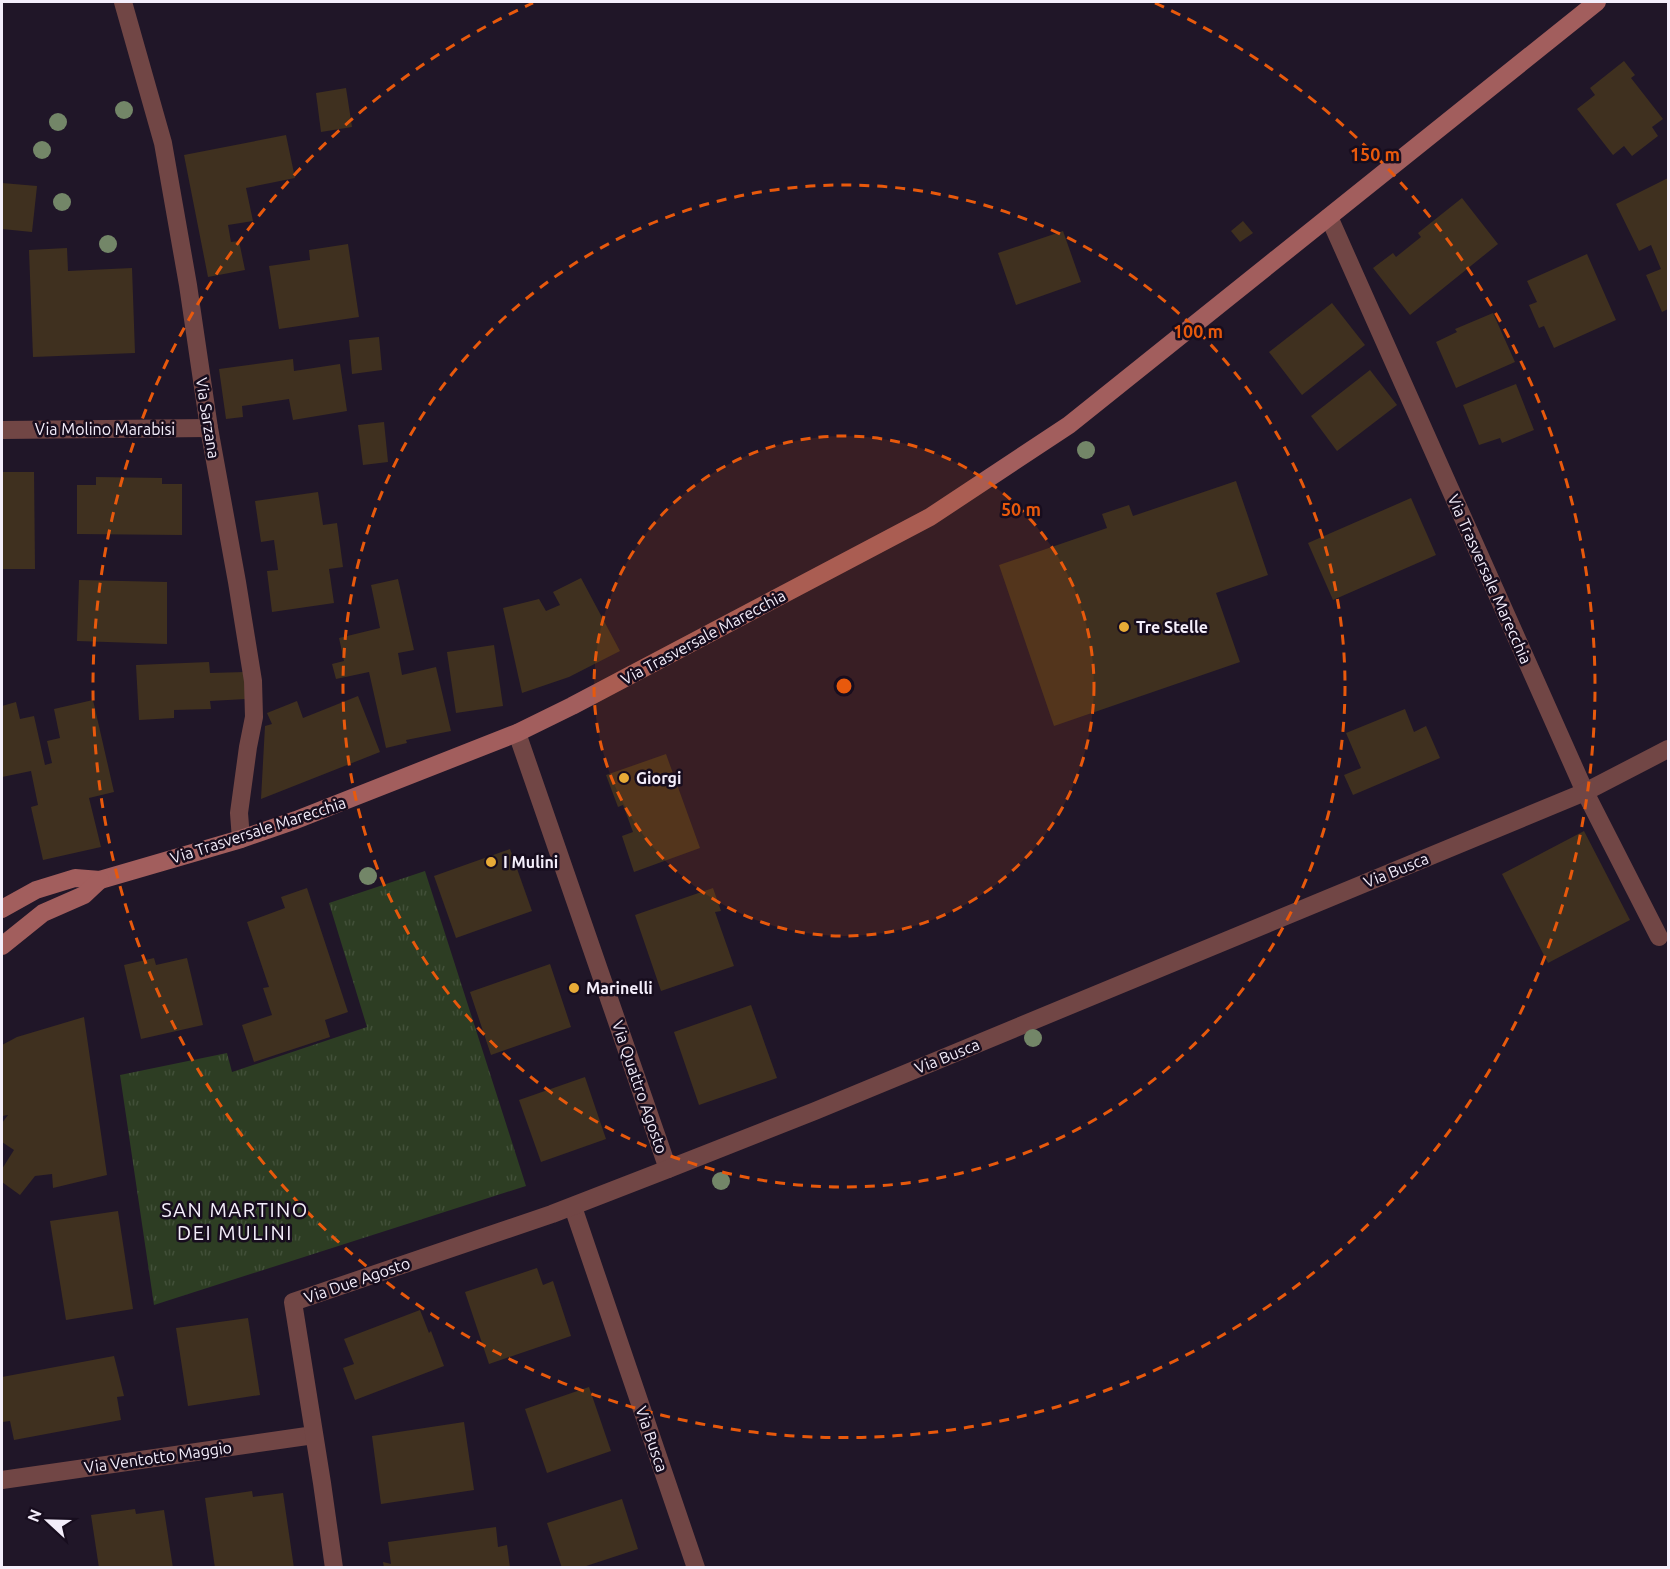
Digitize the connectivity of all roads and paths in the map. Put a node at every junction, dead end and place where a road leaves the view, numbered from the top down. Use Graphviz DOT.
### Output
graph roads {
  1 [pos="123,2"];
  2 [pos="1597,2"];
  3 [pos="1329,217"];
  4 [pos="208,428"];
  5 [pos="2,430"];
  6 [pos="517,733"];
  7 [pos="1668,749"];
  8 [pos="1585,792"];
  9 [pos="241,839"];
  10 [pos="100,880"];
  11 [pos="2,909"];
  12 [pos="1659,938"];
  13 [pos="2,946"];
  14 [pos="668,1169"];
  15 [pos="573,1207"];
  16 [pos="314,1435"];
  17 [pos="2,1480"];
  18 [pos="334,1568"];
  19 [pos="696,1568"];
  1 -- 4 [label="street, Via Sarzana"];
  2 -- 3 [label="main road, Via Trasversale Marecchia"];
  3 -- 6 [label="main road, Via Trasversale Marecchia"];
  3 -- 8 [label="street, Via Trasversale Marecchia"];
  4 -- 5 [label="street, Via Molino Marabisi"];
  4 -- 9 [label="street, Via Sarzana"];
  6 -- 9 [label="main road, Via Trasversale Marecchia"];
  6 -- 14 [label="street, Via Quattro Agosto"];
  7 -- 8 [label="street, Via Busca"];
  8 -- 12 [label="street, Via Trasversale Marecchia"];
  8 -- 14 [label="street, Via Busca"];
  9 -- 10 [label="main road, Via Trasversale Marecchia"];
  10 -- 11 [label="main road, Via Trasversale Marecchia"];
  10 -- 13 [label="main road"];
  14 -- 15 [label="street, Via Busca"];
  15 -- 16 [label="street, Via Due Agosto"];
  15 -- 19 [label="street, Via Busca"];
  16 -- 17 [label="street, Via Ventotto Maggio"];
  16 -- 18 [label="street, Via Due Agosto"];
}
